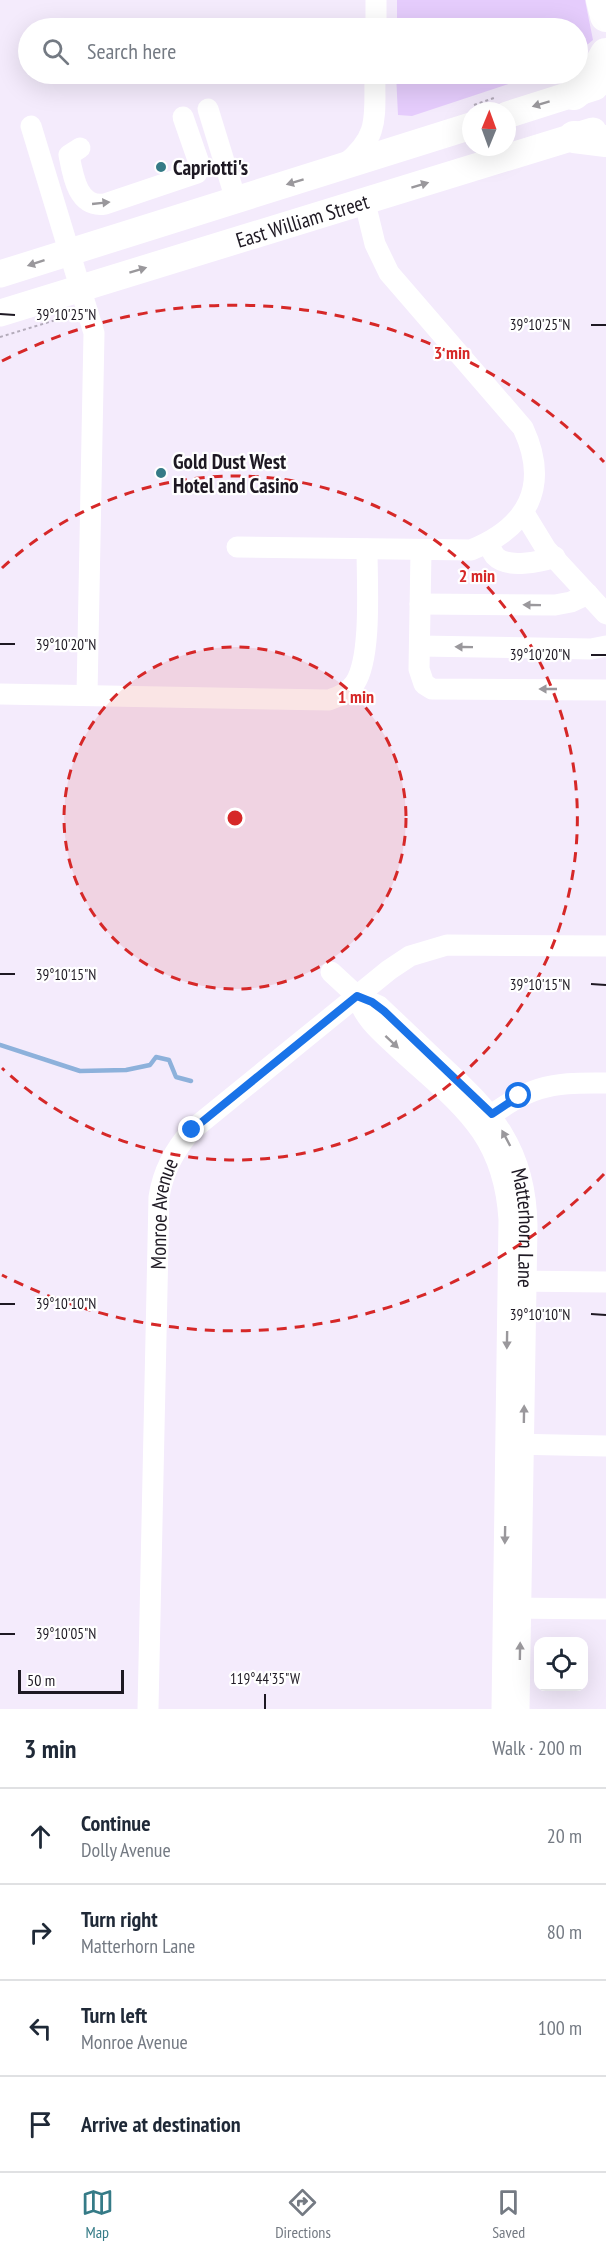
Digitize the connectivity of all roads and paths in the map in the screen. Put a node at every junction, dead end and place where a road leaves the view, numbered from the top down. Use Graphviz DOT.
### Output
graph roads {
  1 [pos="376,0"];
  2 [pos="602,0"];
  3 [pos="606,16"];
  4 [pos="376,18"];
  5 [pos="606,54"];
  6 [pos="588,82"];
  7 [pos="375,84"];
  8 [pos="586,84"];
  9 [pos="606,84"];
  10 [pos="574,94"];
  11 [pos="516,104"];
  12 [pos="208,109"];
  13 [pos="183,117"];
  14 [pos="462,120"];
  15 [pos="31,126"];
  16 [pos="606,127"];
  17 [pos="374,130"];
  18 [pos="574,137"];
  19 [pos="606,141"];
  20 [pos="412,145"];
  21 [pos="80,148"];
  22 [pos="339,168"];
  23 [pos="236,200"];
  24 [pos="364,203"];
  25 [pos="71,252"];
  26 [pos="0,274"];
  27 [pos="82,287"];
  28 [pos="0,313"];
  29 [pos="69,316"];
  30 [pos="0,337"];
  31 [pos="524,513"];
  32 [pos="488,543"];
  33 [pos="237,547"];
  34 [pos="367,549"];
  35 [pos="421,551"];
  36 [pos="555,557"];
  37 [pos="588,594"];
  38 [pos="420,604"];
  39 [pos="606,614"];
  40 [pos="420,646"];
  41 [pos="606,646"];
  42 [pos="606,690"];
  43 [pos="0,694"];
  44 [pos="87,695"];
  45 [pos="606,946"];
  46 [pos="331,972"];
  47 [pos="357,996"];
  48 [pos="606,1083"];
  49 [pos="485,1120"];
  50 [pos="517,1281"];
  51 [pos="606,1282"];
  52 [pos="514,1444"];
  53 [pos="606,1446"];
  54 [pos="512,1608"];
  55 [pos="606,1610"];
  56 [pos="148,1709"];
  57 [pos="502,1709"];
  58 [pos="519,1709"];
  1 -- 4 [label="street"];
  2 -- 3 [label="highway"];
  5 -- 6 [label="highway"];
  7 -- 17 [label="street"];
  8 -- 10 [label="highway"];
  9 -- 10 [label="main road"];
  10 -- 11 [label="main road, one-way"];
  12 -- 23 [label="street"];
  21 -- 13 [label="street, one-way"];
  14 -- 20 [label="main road, East William Street"];
  15 -- 25 [label="street"];
  16 -- 18 [label="main road, East William Street"];
  17 -- 20 [label="street"];
  17 -- 22 [label="street"];
  18 -- 19 [label="highway"];
  24 -- 18 [label="main road, East William Street, one-way"];
  20 -- 22 [label="main road, East William Street"];
  22 -- 23 [label="main road, East William Street, one-way"];
  23 -- 25 [label="main road, East William Street"];
  27 -- 24 [label="main road, East William Street, one-way"];
  24 -- 31 [label="street"];
  25 -- 26 [label="main road, East William Street, one-way"];
  25 -- 27 [label="street"];
  27 -- 28 [label="main road, East William Street"];
  27 -- 44 [label="street"];
  29 -- 30 [label="path"];
  31 -- 32 [label="street"];
  31 -- 36 [label="street"];
  32 -- 35 [label="street"];
  32 -- 36 [label="street"];
  33 -- 34 [label="street"];
  34 -- 35 [label="street"];
  34 -- 44 [label="street"];
  35 -- 38 [label="street"];
  36 -- 37 [label="street"];
  37 -- 38 [label="street, one-way"];
  37 -- 39 [label="street"];
  38 -- 40 [label="street"];
  41 -- 40 [label="street, one-way"];
  42 -- 40 [label="street, one-way"];
  43 -- 44 [label="street"];
  45 -- 47 [label="street, Monroe Avenue"];
  46 -- 47 [label="street, Matterhorn Lane"];
  47 -- 49 [label="street, Matterhorn Lane"];
  47 -- 56 [label="street, Monroe Avenue"];
  48 -- 49 [label="street"];
  49 -- 50 [label="street, Matterhorn Lane"];
  50 -- 51 [label="street"];
  50 -- 52 [label="street, Matterhorn Lane"];
  52 -- 53 [label="street"];
  52 -- 54 [label="street, Matterhorn Lane"];
  54 -- 55 [label="street"];
  54 -- 57 [label="street, Matterhorn Lane"];
  58 -- 54 [label="street, Matterhorn Lane, one-way"];
}
